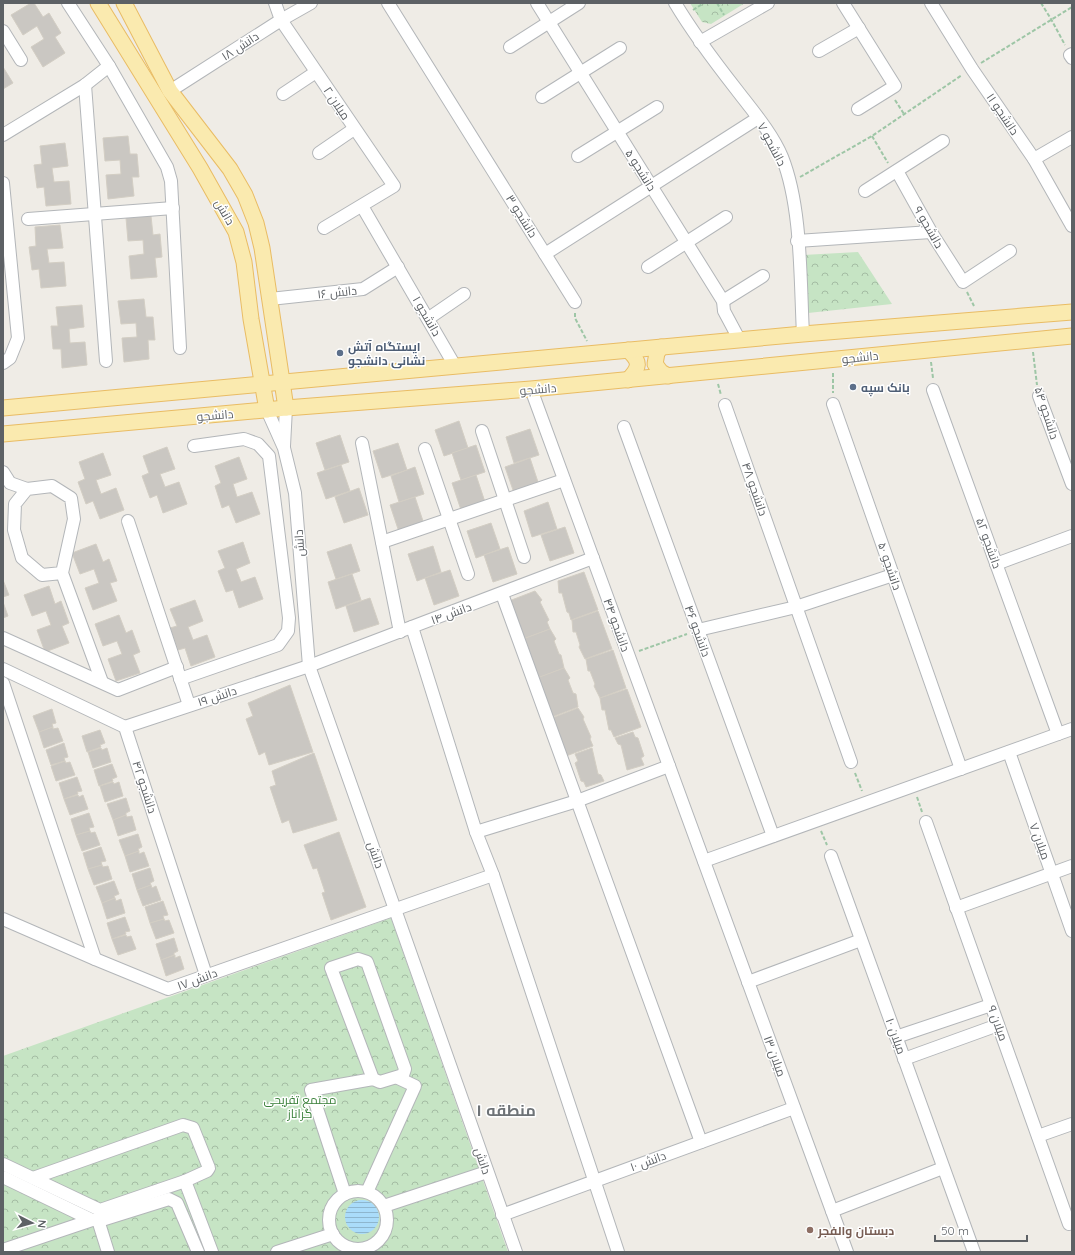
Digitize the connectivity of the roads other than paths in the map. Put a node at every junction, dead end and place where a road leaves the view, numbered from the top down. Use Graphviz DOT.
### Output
graph roads {
  1 [pos="68,3"];
  2 [pos="98,3"];
  3 [pos="124,3"];
  4 [pos="275,3"];
  5 [pos="311,3"];
  6 [pos="388,3"];
  7 [pos="537,3"];
  8 [pos="578,3"];
  9 [pos="675,3"];
  10 [pos="768,3"];
  11 [pos="843,3"];
  12 [pos="932,3"];
  13 [pos="281,20"];
  14 [pos="549,22"];
  15 [pos="858,28"];
  16 [pos="3,30"];
  17 [pos="700,42"];
  18 [pos="510,46"];
  19 [pos="620,48"];
  20 [pos="820,52"];
  21 [pos="21,60"];
  22 [pos="109,66"];
  23 [pos="316,72"];
  24 [pos="580,73"];
  25 [pos="84,85"];
  26 [pos="170,91"];
  27 [pos="283,94"];
  28 [pos="542,98"];
  29 [pos="657,107"];
  30 [pos="858,109"];
  31 [pos="758,118"];
  32 [pos="354,129"];
  33 [pos="618,132"];
  34 [pos="3,135"];
  35 [pos="1072,137"];
  36 [pos="943,141"];
  37 [pos="319,153"];
  38 [pos="578,156"];
  39 [pos="1034,159"];
  40 [pos="896,172"];
  41 [pos="3,183"];
  42 [pos="652,186"];
  43 [pos="865,191"];
  44 [pos="362,206"];
  45 [pos="173,208"];
  46 [pos="94,213"];
  47 [pos="726,217"];
  48 [pos="28,219"];
  49 [pos="1072,226"];
  50 [pos="324,228"];
  51 [pos="931,232"];
  52 [pos="797,241"];
  53 [pos="687,242"];
  54 [pos="1010,251"];
  55 [pos="545,254"];
  56 [pos="398,267"];
  57 [pos="648,267"];
  58 [pos="763,276"];
  59 [pos="464,294"];
  60 [pos="270,300"];
  61 [pos="723,301"];
  62 [pos="575,302"];
  63 [pos="1072,312"];
  64 [pos="428,318"];
  65 [pos="803,334"];
  66 [pos="1072,336"];
  67 [pos="739,339"];
  68 [pos="661,347"];
  69 [pos="180,348"];
  70 [pos="628,350"];
  71 [pos="106,361"];
  72 [pos="3,362"];
  73 [pos="455,366"];
  74 [pos="668,376"];
  75 [pos="628,380"];
  76 [pos="282,381"];
  77 [pos="263,383"];
  78 [pos="531,389"];
  79 [pos="933,390"];
  80 [pos="1040,396"];
  81 [pos="833,404"];
  82 [pos="725,405"];
  83 [pos="3,408"];
  84 [pos="286,408"];
  85 [pos="267,410"];
  86 [pos="624,427"];
  87 [pos="482,431"];
  88 [pos="3,434"];
  89 [pos="362,443"];
  90 [pos="194,446"];
  91 [pos="284,448"];
  92 [pos="426,449"];
  93 [pos="3,472"];
  94 [pos="564,480"];
  95 [pos="1072,484"];
  96 [pos="27,489"];
  97 [pos="505,500"];
  98 [pos="449,520"];
  99 [pos="128,521"];
  100 [pos="1072,536"];
  101 [pos="382,542"];
  102 [pos="524,557"];
  103 [pos="593,558"];
  104 [pos="996,564"];
  105 [pos="62,573"];
  106 [pos="468,574"];
  107 [pos="893,575"];
  108 [pos="502,594"];
  109 [pos="796,607"];
  110 [pos="412,627"];
  111 [pos="698,630"];
  112 [pos="400,632"];
  113 [pos="3,638"];
  114 [pos="309,666"];
  115 [pos="177,667"];
  116 [pos="3,669"];
  117 [pos="180,679"];
  118 [pos="102,682"];
  119 [pos="3,683"];
  120 [pos="189,705"];
  121 [pos="125,727"];
  122 [pos="1072,729"];
  123 [pos="1058,734"];
  124 [pos="1009,752"];
  125 [pos="852,762"];
  126 [pos="669,766"];
  127 [pos="961,769"];
  128 [pos="577,801"];
  129 [pos="926,822"];
  130 [pos="476,832"];
  131 [pos="772,836"];
  132 [pos="830,856"];
  133 [pos="704,861"];
  134 [pos="1072,866"];
  135 [pos="1052,874"];
  136 [pos="493,875"];
  137 [pos="394,908"];
  138 [pos="956,908"];
  139 [pos="3,919"];
  140 [pos="1072,931"];
  141 [pos="861,940"];
  142 [pos="95,960"];
  143 [pos="206,975"];
  144 [pos="748,982"];
  145 [pos="991,1005"];
  146 [pos="998,1025"];
  147 [pos="896,1037"];
  148 [pos="904,1059"];
  149 [pos="398,1078"];
  150 [pos="373,1079"];
  151 [pos="794,1108"];
  152 [pos="1072,1124"];
  153 [pos="1038,1136"];
  154 [pos="701,1142"];
  155 [pos="3,1164"];
  156 [pos="943,1168"];
  157 [pos="488,1172"];
  158 [pos="3,1177"];
  159 [pos="33,1178"];
  160 [pos="185,1181"];
  161 [pos="594,1181"];
  162 [pos="367,1192"];
  163 [pos="345,1194"];
  164 [pos="384,1206"];
  165 [pos="832,1211"];
  166 [pos="502,1214"];
  167 [pos="95,1220"];
  168 [pos="1070,1224"];
  169 [pos="333,1234"];
  170 [pos="3,1250"];
  171 [pos="358,1251"];
  172 [pos="108,1252"];
  173 [pos="198,1252"];
  174 [pos="212,1252"];
  175 [pos="277,1252"];
  176 [pos="516,1252"];
  177 [pos="618,1252"];
  178 [pos="847,1252"];
  179 [pos="974,1252"];
  1 -- 22 [label="street"];
  2 -- 77 [label="main road, دانش"];
  3 -- 26 [label="main road, دانش"];
  4 -- 13 [label="street, میلان ۲"];
  5 -- 13 [label="street, دانش ۱۸"];
  6 -- 55 [label="street, دانشجو ۳"];
  7 -- 14 [label="street, دانشجو ۵"];
  8 -- 14 [label="street"];
  9 -- 17 [label="street, دانشجو ۷"];
  10 -- 17 [label="street"];
  11 -- 15 [label="street"];
  12 -- 39 [label="street, دانشجو ۱۱"];
  13 -- 23 [label="street, میلان ۲"];
  13 -- 26 [label="street, دانش ۱۸"];
  14 -- 18 [label="street"];
  14 -- 24 [label="street, دانشجو ۵"];
  15 -- 20 [label="street"];
  15 -- 30 [label="street"];
  16 -- 21 [label="street"];
  17 -- 31 [label="street, دانشجو ۷"];
  19 -- 24 [label="street"];
  22 -- 25 [label="street"];
  22 -- 45 [label="street"];
  23 -- 27 [label="street"];
  23 -- 32 [label="street, میلان ۲"];
  24 -- 28 [label="street"];
  24 -- 33 [label="street, دانشجو ۵"];
  25 -- 34 [label="street"];
  25 -- 46 [label="street"];
  26 -- 60 [label="main road, دانش"];
  29 -- 33 [label="street"];
  31 -- 42 [label="street"];
  31 -- 52 [label="street, دانشجو ۷"];
  32 -- 37 [label="street"];
  32 -- 44 [label="street, میلان ۲"];
  33 -- 38 [label="street"];
  33 -- 42 [label="street, دانشجو ۵"];
  35 -- 39 [label="street"];
  36 -- 40 [label="street"];
  39 -- 49 [label="street, دانشجو ۱۱"];
  40 -- 43 [label="street"];
  40 -- 51 [label="street, دانشجو ۹"];
  41 -- 72 [label="street"];
  42 -- 53 [label="street, دانشجو ۵"];
  42 -- 55 [label="street"];
  44 -- 50 [label="street"];
  44 -- 56 [label="street, دانشجو ۱"];
  45 -- 46 [label="street"];
  45 -- 69 [label="street"];
  46 -- 48 [label="street"];
  46 -- 71 [label="street"];
  47 -- 53 [label="street"];
  51 -- 52 [label="street"];
  51 -- 54 [label="street, دانشجو ۹"];
  52 -- 65 [label="street, دانشجو ۷"];
  53 -- 57 [label="street"];
  53 -- 61 [label="street, دانشجو ۵"];
  55 -- 62 [label="street, دانشجو ۳"];
  56 -- 60 [label="street, دانش ۱۶"];
  56 -- 64 [label="street, دانشجو ۱"];
  58 -- 61 [label="street"];
  59 -- 64 [label="street"];
  60 -- 76 [label="main road, دانش"];
  61 -- 67 [label="street, دانشجو ۵"];
  63 -- 65 [label="main road"];
  64 -- 73 [label="street, دانشجو ۱"];
  65 -- 67 [label="main road"];
  66 -- 74 [label="main road, دانشجو"];
  67 -- 68 [label="main road"];
  68 -- 70 [label="main road"];
  68 -- 74 [label="main road"];
  70 -- 73 [label="main road"];
  70 -- 75 [label="main road"];
  73 -- 76 [label="main road"];
  74 -- 75 [label="main road, دانشجو"];
  75 -- 78 [label="main road, دانشجو"];
  76 -- 77 [label="main road"];
  76 -- 84 [label="main road, دانش"];
  77 -- 83 [label="main road"];
  77 -- 85 [label="main road, دانش"];
  78 -- 84 [label="main road, دانشجو"];
  78 -- 94 [label="street, دانشجو ۴۴"];
  79 -- 104 [label="street, دانشجو ۵۲"];
  80 -- 95 [label="street, دانشجو ۵۴"];
  81 -- 107 [label="street, دانشجو ۵۰"];
  82 -- 109 [label="street, دانشجو ۴۸"];
  84 -- 85 [label="main road, دانشجو"];
  84 -- 91 [label="street, دانش"];
  85 -- 88 [label="main road, دانشجو"];
  85 -- 91 [label="street, دانش"];
  86 -- 111 [label="street, دانشجو ۴۶"];
  87 -- 97 [label="street"];
  89 -- 101 [label="street"];
  90 -- 117 [label="street"];
  91 -- 114 [label="street, دانش"];
  92 -- 98 [label="street"];
  93 -- 96 [label="street"];
  94 -- 97 [label="street"];
  94 -- 103 [label="street, دانشجو ۴۴"];
  96 -- 105 [label="street"];
  96 -- 105 [label="street"];
  97 -- 98 [label="street"];
  97 -- 102 [label="street"];
  98 -- 101 [label="street"];
  98 -- 106 [label="street"];
  99 -- 115 [label="street"];
  100 -- 104 [label="street"];
  101 -- 112 [label="street"];
  103 -- 108 [label="street, دانش ۱۴"];
  103 -- 126 [label="street, دانشجو ۴۴"];
  104 -- 123 [label="street, دانشجو ۵۲"];
  105 -- 118 [label="street"];
  107 -- 109 [label="street"];
  107 -- 127 [label="street, دانشجو ۵۰"];
  108 -- 110 [label="street, دانش ۱۴"];
  108 -- 128 [label="street"];
  109 -- 111 [label="street"];
  109 -- 125 [label="street, دانشجو ۴۸"];
  110 -- 112 [label="street, دانش ۱۴"];
  110 -- 130 [label="street"];
  111 -- 131 [label="street, دانشجو ۴۶"];
  112 -- 114 [label="street, دانش ۱۴"];
  113 -- 118 [label="street"];
  114 -- 120 [label="street, دانش ۱۹"];
  114 -- 137 [label="street, دانش"];
  115 -- 117 [label="street"];
  115 -- 118 [label="street"];
  116 -- 121 [label="street"];
  117 -- 120 [label="street"];
  119 -- 142 [label="street"];
  120 -- 121 [label="street, دانش ۱۹"];
  121 -- 143 [label="street, دانشجو ۴۲"];
  122 -- 123 [label="street"];
  123 -- 124 [label="street"];
  124 -- 127 [label="street"];
  124 -- 135 [label="street, میلان ۷"];
  126 -- 128 [label="street"];
  126 -- 133 [label="street, دانشجو ۴۴"];
  127 -- 131 [label="street"];
  128 -- 130 [label="street"];
  128 -- 154 [label="street"];
  129 -- 138 [label="street, میلان ۹"];
  130 -- 136 [label="street"];
  131 -- 133 [label="street"];
  132 -- 141 [label="street, میلان ۱۰"];
  133 -- 144 [label="street, میلان ۱۳"];
  134 -- 135 [label="street"];
  135 -- 138 [label="street"];
  135 -- 140 [label="street, میلان ۷"];
  136 -- 137 [label="street, دانش ۱۷"];
  136 -- 161 [label="street"];
  137 -- 143 [label="street, دانش ۱۷"];
  137 -- 157 [label="street, دانش"];
  138 -- 145 [label="street, میلان ۹"];
  139 -- 142 [label="street, دانش ۱۷"];
  141 -- 144 [label="street"];
  141 -- 147 [label="street, میلان ۱۰"];
  142 -- 143 [label="street, دانش ۱۷"];
  144 -- 151 [label="street, میلان ۱۳"];
  145 -- 146 [label="street, میلان ۹"];
  145 -- 147 [label="street"];
  146 -- 148 [label="street"];
  146 -- 153 [label="street, میلان ۹"];
  147 -- 148 [label="street, میلان ۱۰"];
  148 -- 156 [label="street, میلان ۱۰"];
  149 -- 150 [label="street"];
  149 -- 150 [label="street"];
  149 -- 162 [label="street"];
  150 -- 163 [label="street"];
  151 -- 154 [label="street, دانش ۱۰"];
  151 -- 165 [label="street, میلان ۱۳"];
  152 -- 153 [label="street"];
  153 -- 168 [label="street, میلان ۹"];
  154 -- 161 [label="street, دانش ۱۰"];
  155 -- 159 [label="street"];
  156 -- 165 [label="street"];
  156 -- 179 [label="street, میلان ۱۰"];
  157 -- 164 [label="street"];
  157 -- 166 [label="street, دانش"];
  158 -- 167 [label="street"];
  159 -- 160 [label="street"];
  159 -- 160 [label="street"];
  160 -- 174 [label="street"];
  161 -- 166 [label="street, دانش ۱۰"];
  161 -- 177 [label="street"];
  162 -- 163 [label="street"];
  162 -- 164 [label="street"];
  163 -- 169 [label="street"];
  164 -- 171 [label="street"];
  165 -- 178 [label="street, میلان ۱۳"];
  166 -- 176 [label="street, دانش"];
  167 -- 170 [label="street"];
  167 -- 172 [label="street"];
  167 -- 173 [label="street"];
  169 -- 171 [label="street"];
  169 -- 175 [label="street"];
}
